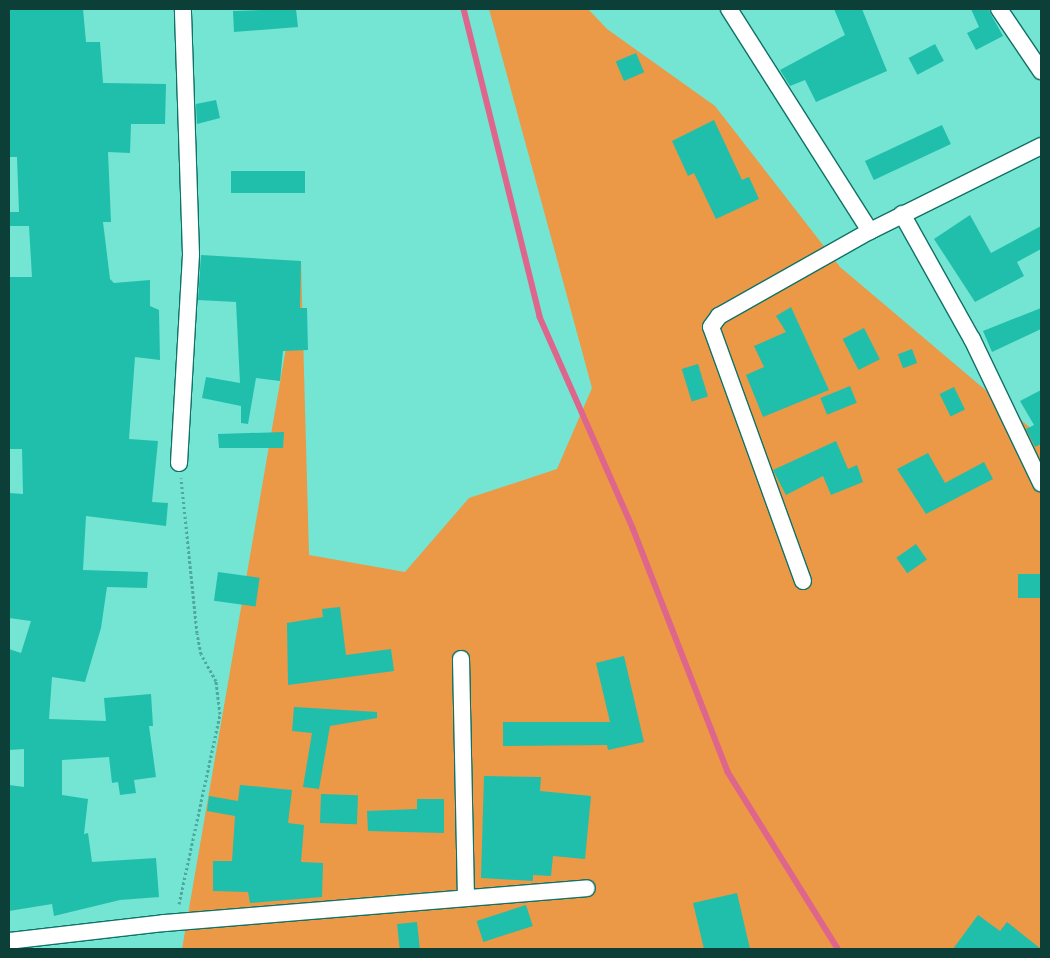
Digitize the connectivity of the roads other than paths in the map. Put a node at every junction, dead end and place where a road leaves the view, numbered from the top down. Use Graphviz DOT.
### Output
graph roads {
  1 [pos="183,9"];
  2 [pos="729,9"];
  3 [pos="999,9"];
  4 [pos="1041,71"];
  5 [pos="1041,146"];
  6 [pos="902,214"];
  7 [pos="870,231"];
  8 [pos="179,463"];
  9 [pos="1041,483"];
  10 [pos="803,582"];
  11 [pos="461,660"];
  12 [pos="587,888"];
  13 [pos="466,898"];
  14 [pos="9,941"];
  1 -- 8 [label="street"];
  2 -- 7 [label="street"];
  3 -- 4 [label="street"];
  5 -- 6 [label="street"];
  6 -- 7 [label="street"];
  6 -- 9 [label="street"];
  7 -- 10 [label="street"];
  11 -- 13 [label="street"];
  12 -- 13 [label="street"];
  13 -- 14 [label="street"];
}
